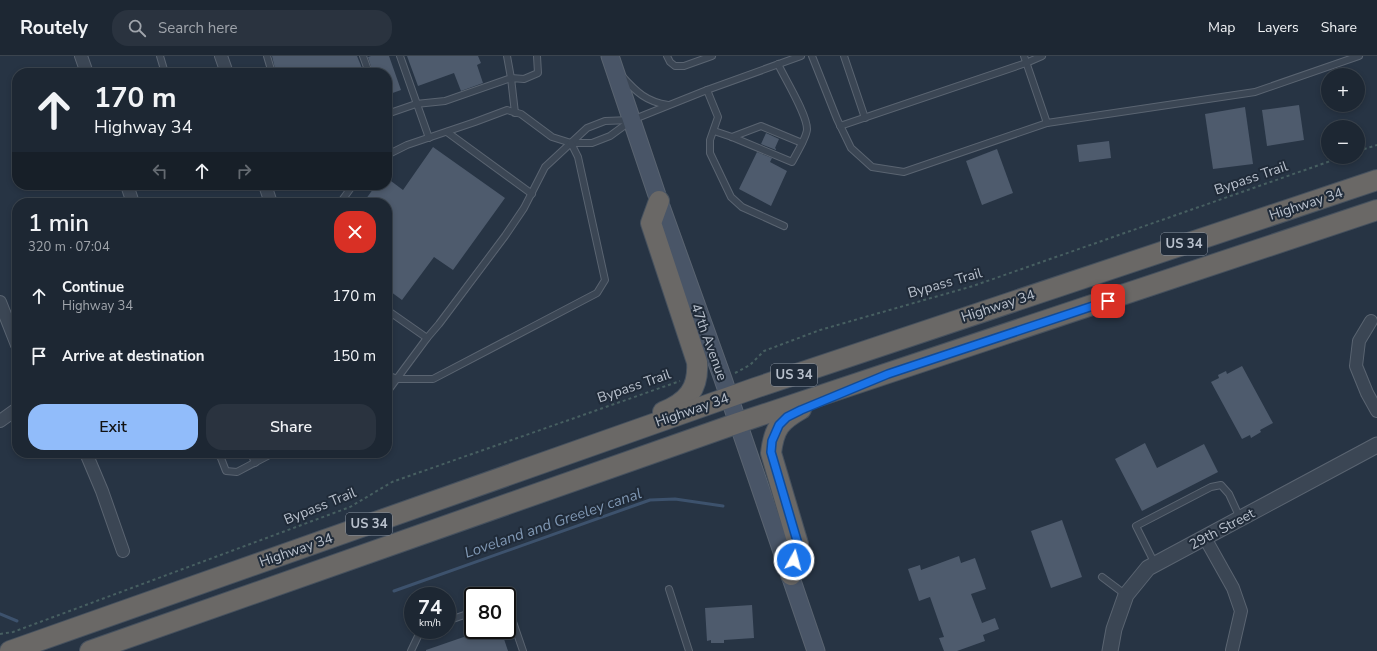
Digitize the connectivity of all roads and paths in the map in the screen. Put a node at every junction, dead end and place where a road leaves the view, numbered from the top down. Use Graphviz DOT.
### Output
graph roads {
  1 [pos="81,56"];
  2 [pos="160,56"];
  3 [pos="221,56"];
  4 [pos="266,56"];
  5 [pos="363,56"];
  6 [pos="400,56"];
  7 [pos="507,56"];
  8 [pos="537,56"];
  9 [pos="668,56"];
  10 [pos="712,56"];
  11 [pos="801,56"];
  12 [pos="812,56"];
  13 [pos="844,56"];
  14 [pos="1024,56"];
  15 [pos="1042,56"];
  16 [pos="1359,56"];
  17 [pos="612,60"];
  18 [pos="1026,63"];
  19 [pos="778,64"];
  20 [pos="85,68"];
  21 [pos="164,68"];
  22 [pos="225,68"];
  23 [pos="270,68"];
  24 [pos="367,68"];
  25 [pos="511,78"];
  26 [pos="707,90"];
  27 [pos="416,104"];
  28 [pos="668,105"];
  29 [pos="392,112"];
  30 [pos="515,113"];
  31 [pos="866,118"];
  32 [pos="632,120"];
  33 [pos="1047,123"];
  34 [pos="840,126"];
  35 [pos="714,131"];
  36 [pos="447,132"];
  37 [pos="732,137"];
  38 [pos="429,138"];
  39 [pos="572,143"];
  40 [pos="802,144"];
  41 [pos="1377,145"];
  42 [pos="1365,149"];
  43 [pos="392,152"];
  44 [pos="1322,164"];
  45 [pos="1377,180"];
  46 [pos="532,194"];
  47 [pos="659,201"];
  48 [pos="1377,210"];
  49 [pos="784,226"];
  50 [pos="0,302"];
  51 [pos="392,314"];
  52 [pos="1371,321"];
  53 [pos="12,332"];
  54 [pos="427,338"];
  55 [pos="888,374"];
  56 [pos="392,378"];
  57 [pos="397,380"];
  58 [pos="696,385"];
  59 [pos="392,386"];
  60 [pos="726,388"];
  61 [pos="1377,411"];
  62 [pos="12,413"];
  63 [pos="0,421"];
  64 [pos="738,423"];
  65 [pos="1377,445"];
  66 [pos="88,458"];
  67 [pos="221,458"];
  68 [pos="253,458"];
  69 [pos="264,458"];
  70 [pos="255,463"];
  71 [pos="531,466"];
  72 [pos="1240,519"];
  73 [pos="1205,538"];
  74 [pos="123,551"];
  75 [pos="1155,564"];
  76 [pos="791,575"];
  77 [pos="1102,577"];
  78 [pos="669,589"];
  79 [pos="1126,595"];
  80 [pos="516,631"];
  81 [pos="0,634"];
  82 [pos="417,639"];
  83 [pos="1232,650"];
  84 [pos="10,651"];
  85 [pos="90,651"];
  86 [pos="411,651"];
  87 [pos="523,651"];
  88 [pos="689,651"];
  89 [pos="816,651"];
  90 [pos="1110,651"];
  1 -- 20 [label="street"];
  2 -- 21 [label="lane"];
  3 -- 22 [label="street"];
  4 -- 23 [label="lane"];
  5 -- 24 [label="lane"];
  6 -- 27 [label="lane"];
  7 -- 25 [label="lane"];
  8 -- 25 [label="lane"];
  9 -- 10 [label="lane"];
  11 -- 19 [label="lane"];
  12 -- 34 [label="lane"];
  13 -- 31 [label="lane"];
  14 -- 18 [label="lane"];
  15 -- 18 [label="lane"];
  16 -- 33 [label="lane"];
  17 -- 28 [label="lane"];
  17 -- 32 [label="main road, 47th Avenue"];
  18 -- 31 [label="lane"];
  18 -- 33 [label="lane"];
  19 -- 26 [label="lane"];
  19 -- 40 [label="lane"];
  25 -- 27 [label="lane"];
  25 -- 30 [label="lane"];
  26 -- 28 [label="lane"];
  26 -- 35 [label="lane"];
  27 -- 29 [label="lane"];
  27 -- 38 [label="lane"];
  28 -- 32 [label="lane"];
  30 -- 36 [label="lane"];
  30 -- 39 [label="lane"];
  31 -- 34 [label="lane"];
  32 -- 39 [label="lane"];
  32 -- 39 [label="lane"];
  32 -- 47 [label="main road, 47th Avenue"];
  33 -- 34 [label="lane"];
  35 -- 37 [label="lane"];
  35 -- 49 [label="lane"];
  36 -- 38 [label="lane"];
  36 -- 46 [label="lane"];
  37 -- 40 [label="lane"];
  37 -- 40 [label="lane"];
  38 -- 43 [label="lane"];
  39 -- 46 [label="lane"];
  39 -- 57 [label="lane"];
  41 -- 42 [label="path"];
  44 -- 60 [label="path, Bypass Trail"];
  45 -- 60 [label="highway, Highway 34 / US 34"];
  46 -- 54 [label="lane"];
  47 -- 58 [label="highway"];
  47 -- 60 [label="main road, 47th Avenue"];
  48 -- 55 [label="highway, Highway 34 / US 34"];
  50 -- 53 [label="street"];
  51 -- 54 [label="lane"];
  52 -- 61 [label="street"];
  54 -- 57 [label="lane"];
  55 -- 64 [label="highway, Highway 34 / US 34"];
  55 -- 76 [label="highway"];
  56 -- 57 [label="lane"];
  57 -- 59 [label="lane"];
  58 -- 71 [label="highway"];
  58 -- 81 [label="path, Bypass Trail"];
  60 -- 64 [label="main road, 47th Avenue"];
  60 -- 71 [label="highway, Highway 34 / US 34"];
  62 -- 63 [label="street"];
  64 -- 76 [label="main road, 47th Avenue"];
  64 -- 85 [label="highway, Highway 34 / US 34"];
  65 -- 72 [label="street, 29th Street"];
  66 -- 74 [label="street"];
  67 -- 70 [label="lane"];
  68 -- 70 [label="lane"];
  69 -- 70 [label="lane"];
  71 -- 84 [label="highway, Highway 34 / US 34"];
  72 -- 73 [label="street, 29th Street"];
  72 -- 75 [label="lane"];
  73 -- 75 [label="street, 29th Street"];
  73 -- 83 [label="street"];
  75 -- 79 [label="street, 29th Street"];
  76 -- 89 [label="main road, 47th Avenue"];
  77 -- 79 [label="lane"];
  78 -- 88 [label="lane"];
  79 -- 90 [label="street, 29th Street"];
  80 -- 87 [label="lane"];
  82 -- 86 [label="lane"];
}
